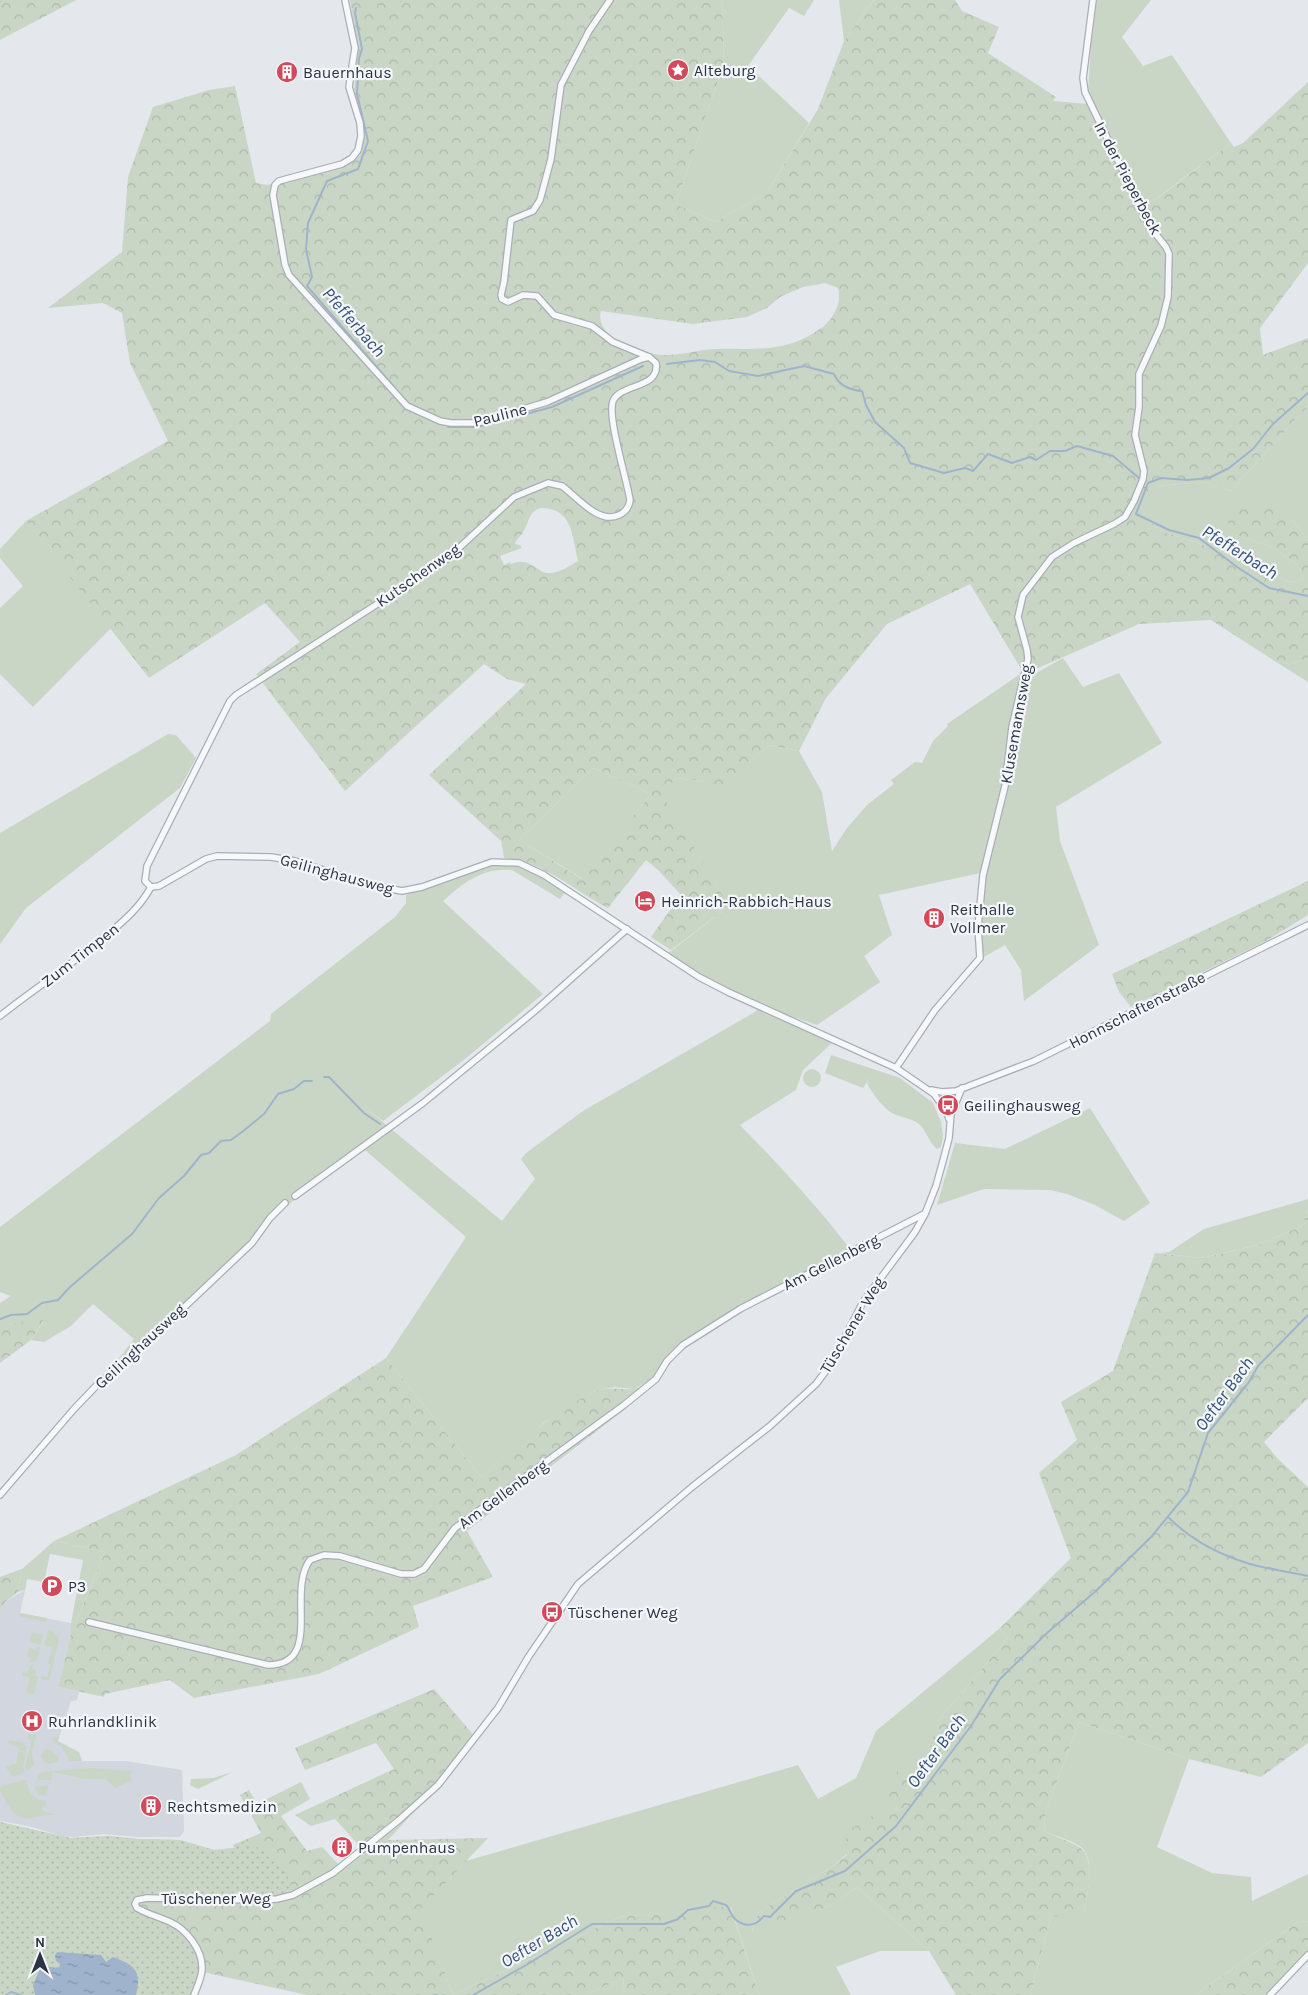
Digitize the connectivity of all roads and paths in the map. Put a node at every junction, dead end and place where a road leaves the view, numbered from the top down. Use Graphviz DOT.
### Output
graph roads {
  1 [pos="345,0"];
  2 [pos="610,0"];
  3 [pos="1093,0"];
  4 [pos="649,357"];
  5 [pos="1138,380"];
  6 [pos="151,887"];
  7 [pos="1308,925"];
  8 [pos="627,929"];
  9 [pos="0,1016"];
  10 [pos="896,1068"];
  11 [pos="962,1088"];
  12 [pos="928,1089"];
  13 [pos="948,1092"];
  14 [pos="950,1123"];
  15 [pos="295,1196"];
  16 [pos="285,1203"];
  17 [pos="925,1214"];
  18 [pos="0,1495"];
  19 [pos="89,1622"];
  20 [pos="1308,1955"];
  21 [pos="194,1995"];
  22 [pos="1270,1995"];
  1 -- 4 [label="street, Pauline"];
  2 -- 4 [label="street"];
  3 -- 5 [label="street, In der Pieperbeck"];
  4 -- 6 [label="street, Kutschenweg"];
  5 -- 10 [label="street, Klusemannsweg"];
  6 -- 8 [label="street, Geilinghausweg"];
  6 -- 9 [label="street, Zum Timpen"];
  7 -- 11 [label="street, Honnschaftenstraße"];
  8 -- 10 [label="street, Geilinghausweg"];
  8 -- 15 [label="street"];
  10 -- 12 [label="street, Geilinghausweg"];
  11 -- 13 [label="street, Honnschaftenstraße"];
  11 -- 14 [label="street, Tüschener Weg"];
  12 -- 13 [label="street, Geilinghausweg"];
  12 -- 14 [label="street, Geilinghausweg"];
  14 -- 17 [label="street, Tüschener Weg"];
  16 -- 18 [label="street, Geilinghausweg"];
  17 -- 19 [label="street, Am Gellenberg"];
  17 -- 21 [label="street, Tüschener Weg"];
  20 -- 22 [label="street"];
}
